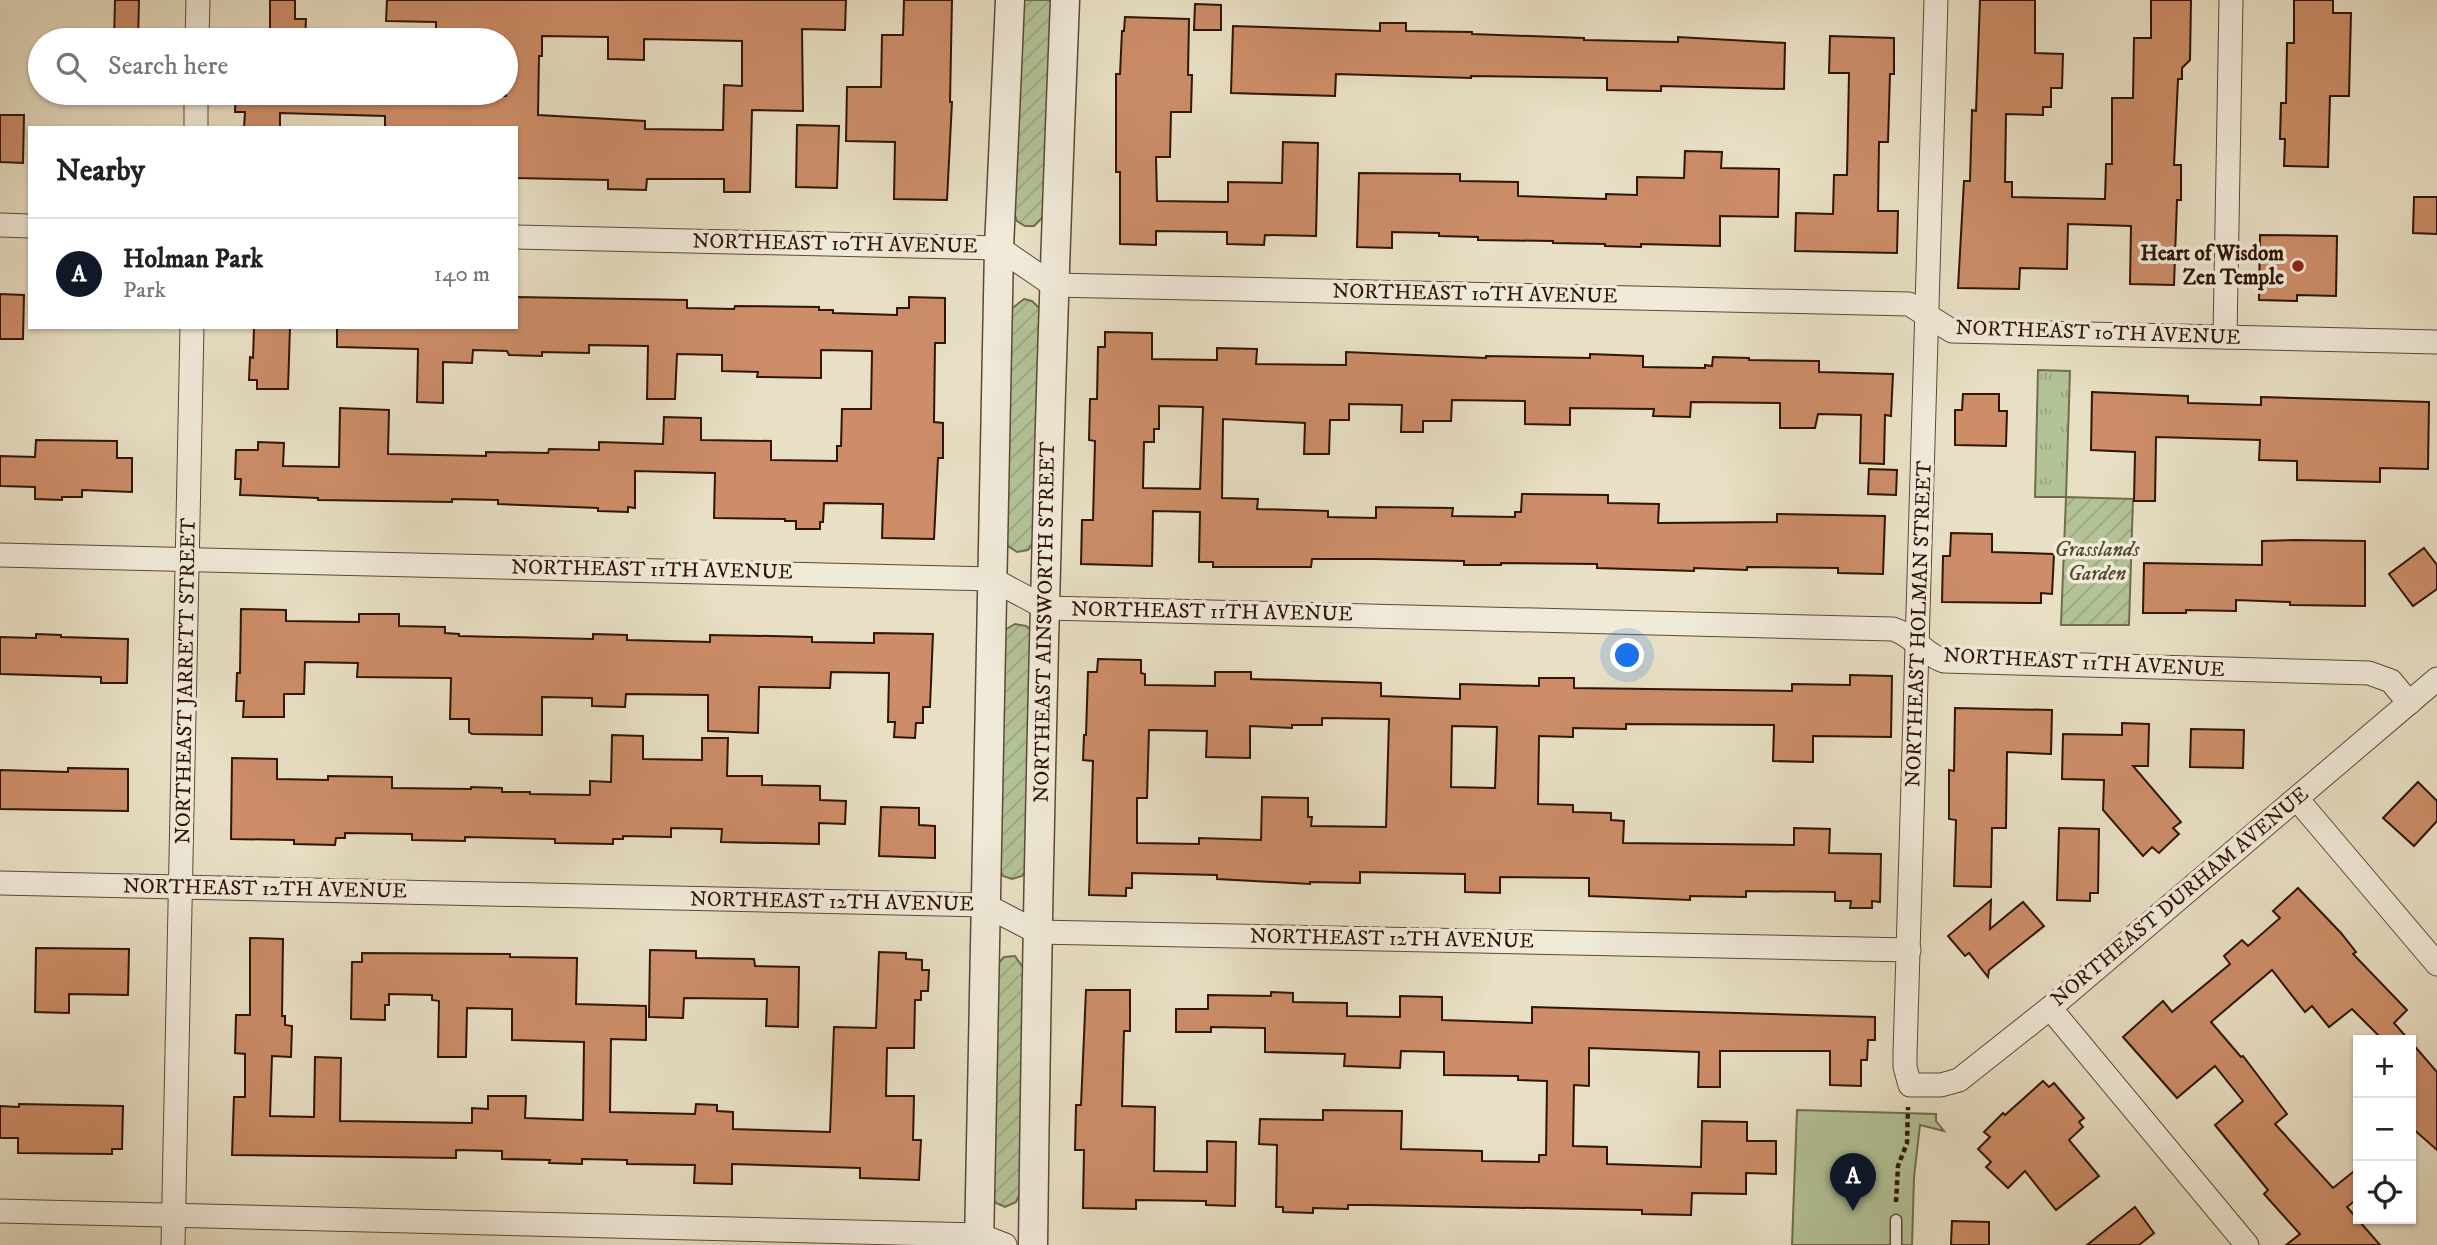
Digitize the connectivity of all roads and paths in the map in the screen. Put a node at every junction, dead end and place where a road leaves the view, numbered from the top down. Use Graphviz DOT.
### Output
graph roads {
  1 [pos="198,0"];
  2 [pos="1010,0"];
  3 [pos="1065,0"];
  4 [pos="1936,0"];
  5 [pos="2231,0"];
  6 [pos="197,28"];
  7 [pos="196,105"];
  8 [pos="196,126"];
  9 [pos="0,225"];
  10 [pos="28,226"];
  11 [pos="518,237"];
  12 [pos="999,248"];
  13 [pos="1053,285"];
  14 [pos="1927,316"];
  15 [pos="192,329"];
  16 [pos="2225,337"];
  17 [pos="2437,342"];
  18 [pos="0,555"];
  19 [pos="188,559"];
  20 [pos="992,579"];
  21 [pos="1046,608"];
  22 [pos="1919,644"];
  23 [pos="2437,679"];
  24 [pos="2409,703"];
  25 [pos="2297,799"];
  26 [pos="0,883"];
  27 [pos="182,887"];
  28 [pos="985,905"];
  29 [pos="1037,932"];
  30 [pos="1909,950"];
  31 [pos="2437,964"];
  32 [pos="2050,1007"];
  33 [pos="1910,1085"];
  34 [pos="0,1211"];
  35 [pos="174,1216"];
  36 [pos="1896,1220"];
  37 [pos="979,1240"];
  38 [pos="173,1245"];
  39 [pos="1006,1245"];
  40 [pos="1033,1245"];
  41 [pos="1896,1245"];
  42 [pos="2247,1245"];
  1 -- 6 [label="street"];
  2 -- 12 [label="street"];
  3 -- 13 [label="street, NORTHEAST AINSWORTH STREET"];
  4 -- 14 [label="street, NORTHEAST HOLMAN STREET"];
  5 -- 16 [label="street"];
  7 -- 8 [label="street"];
  9 -- 10 [label="street"];
  11 -- 12 [label="street, NORTHEAST 10TH AVENUE"];
  12 -- 13 [label="street, NORTHEAST 10TH AVENUE"];
  12 -- 20 [label="street"];
  13 -- 14 [label="street, NORTHEAST 10TH AVENUE"];
  13 -- 21 [label="street, NORTHEAST AINSWORTH STREET"];
  14 -- 16 [label="street, NORTHEAST 10TH AVENUE"];
  14 -- 22 [label="street, NORTHEAST HOLMAN STREET"];
  15 -- 19 [label="street, NORTHEAST JARRETT STREET"];
  16 -- 17 [label="street, NORTHEAST 10TH AVENUE"];
  18 -- 19 [label="street, NORTHEAST 11TH AVENUE"];
  19 -- 20 [label="street, NORTHEAST 11TH AVENUE"];
  19 -- 27 [label="street, NORTHEAST JARRETT STREET"];
  20 -- 21 [label="street, NORTHEAST 11TH AVENUE"];
  20 -- 28 [label="street"];
  21 -- 22 [label="street, NORTHEAST 11TH AVENUE"];
  21 -- 29 [label="street, NORTHEAST AINSWORTH STREET"];
  22 -- 24 [label="street, NORTHEAST 11TH AVENUE"];
  22 -- 30 [label="street, NORTHEAST HOLMAN STREET"];
  23 -- 24 [label="street, NORTHEAST DURHAM AVENUE"];
  24 -- 25 [label="street, NORTHEAST DURHAM AVENUE"];
  25 -- 31 [label="street"];
  25 -- 32 [label="street, NORTHEAST DURHAM AVENUE"];
  26 -- 27 [label="street, NORTHEAST 12TH AVENUE"];
  27 -- 28 [label="street, NORTHEAST 12TH AVENUE"];
  27 -- 35 [label="street, NORTHEAST JARRETT STREET"];
  28 -- 29 [label="street, NORTHEAST 12TH AVENUE"];
  28 -- 37 [label="street"];
  29 -- 30 [label="street, NORTHEAST 12TH AVENUE"];
  29 -- 40 [label="street, NORTHEAST AINSWORTH STREET"];
  30 -- 33 [label="street, NORTHEAST HOLMAN STREET"];
  32 -- 33 [label="street, NORTHEAST DURHAM AVENUE"];
  32 -- 42 [label="street"];
  33 -- 36 [label="path"];
  34 -- 35 [label="street"];
  35 -- 37 [label="street"];
  35 -- 38 [label="street, NORTHEAST JARRETT STREET"];
  36 -- 41 [label="lane"];
  37 -- 39 [label="street"];
}
